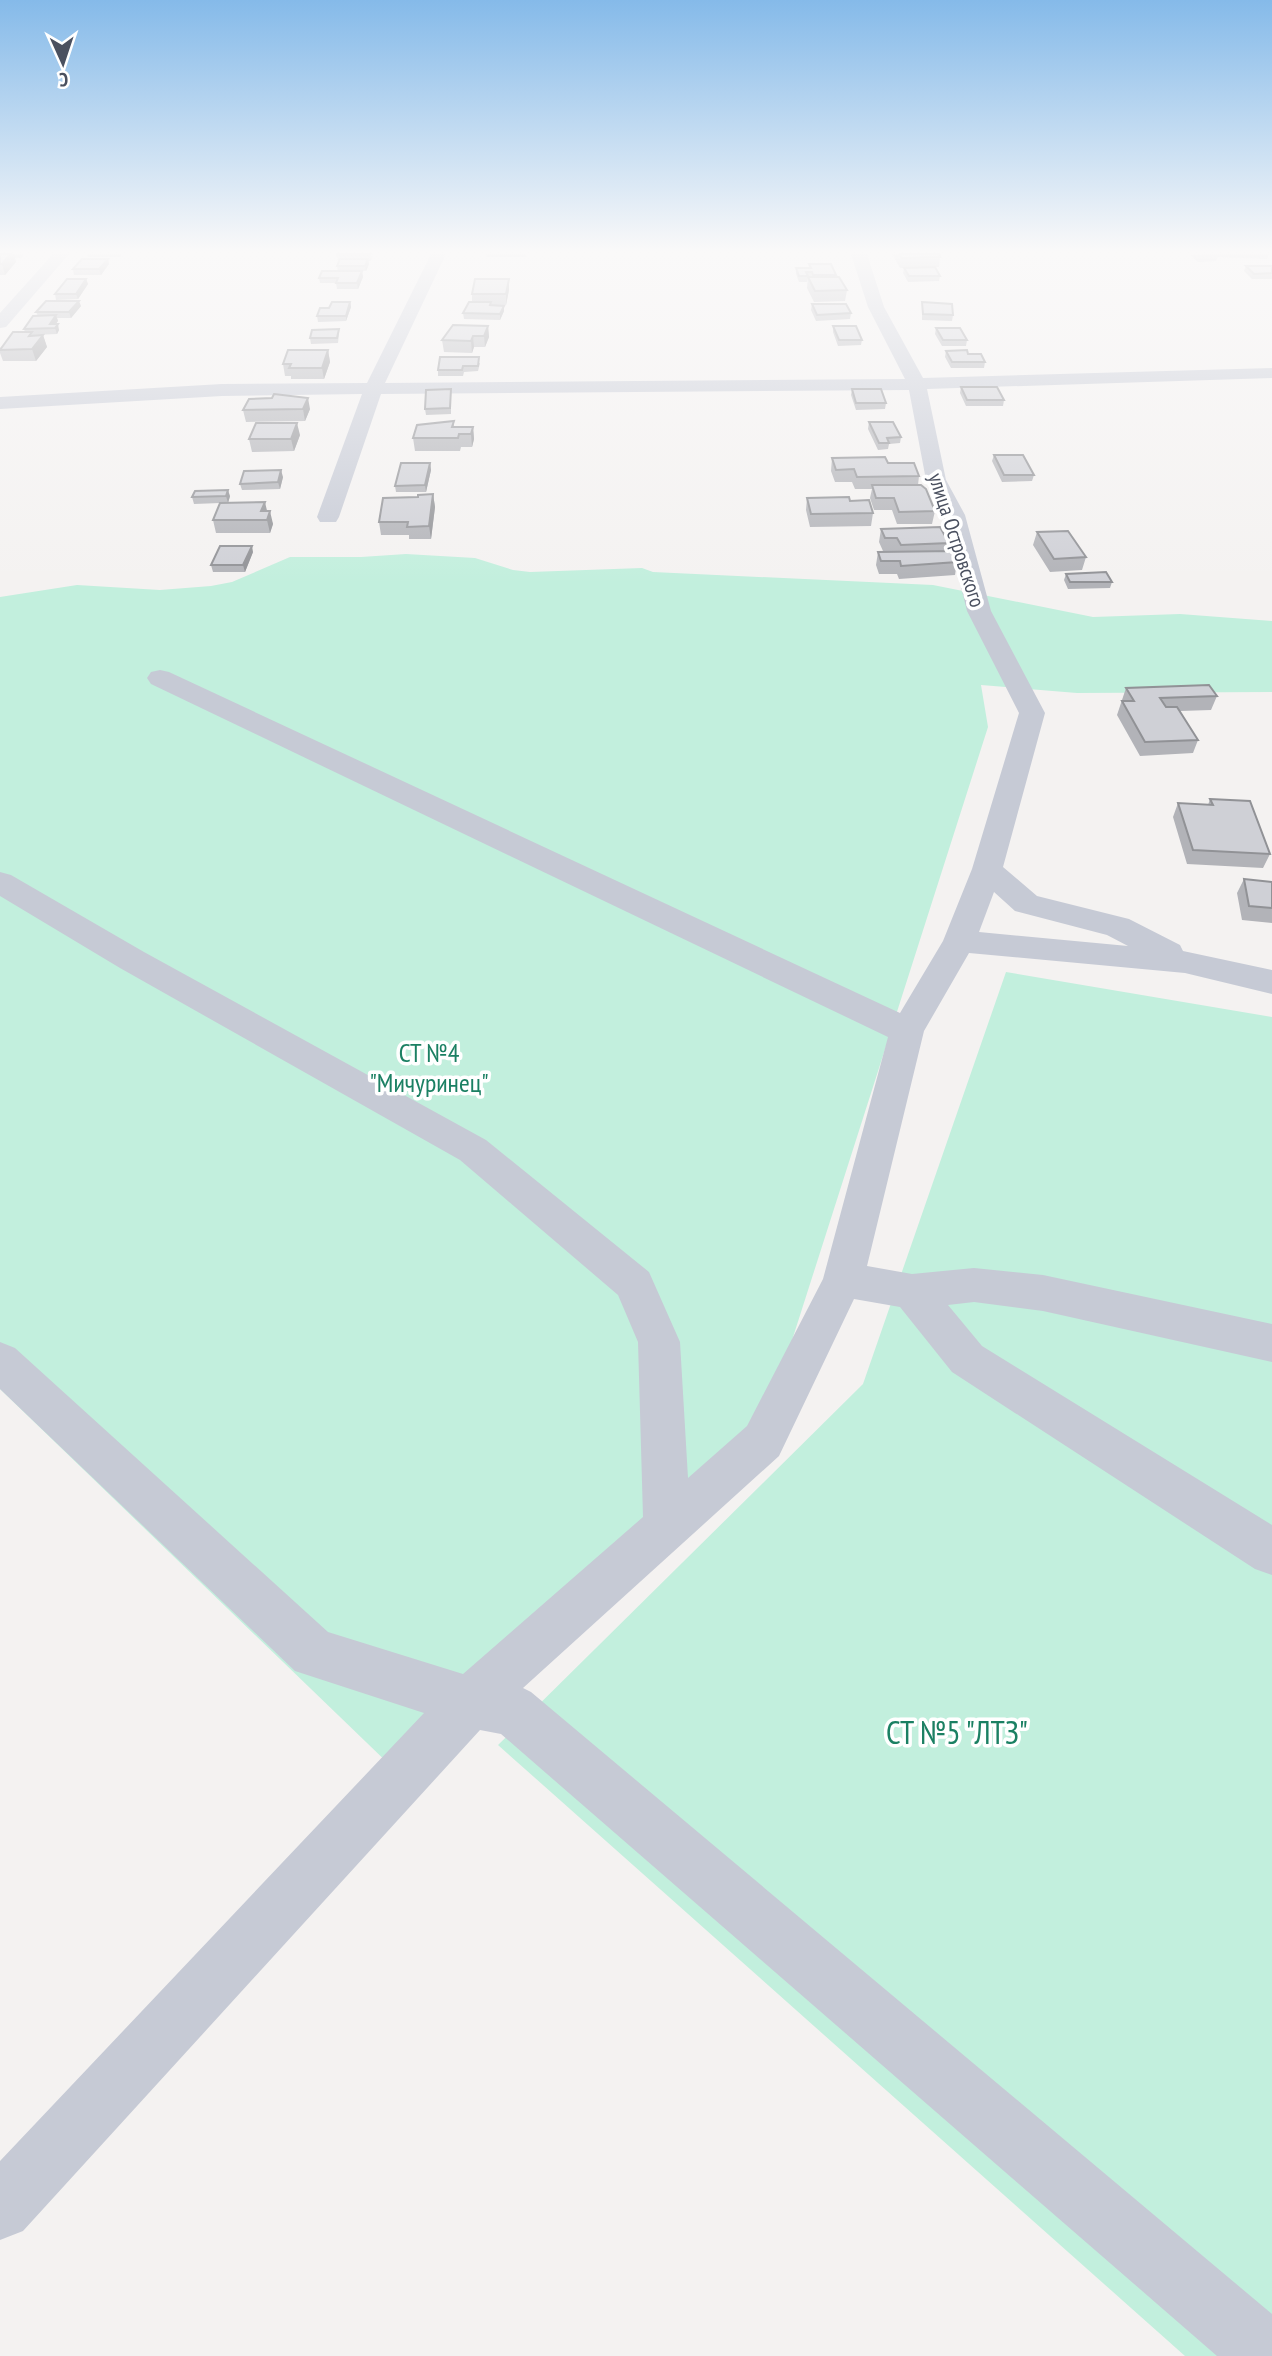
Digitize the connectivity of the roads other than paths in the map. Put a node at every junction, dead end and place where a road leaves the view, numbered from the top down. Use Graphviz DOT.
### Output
graph roads {
  1 [pos="385,364"];
  2 [pos="906,364"];
  3 [pos="1272,373"];
  4 [pos="917,384"];
  5 [pos="374,387"];
  6 [pos="0,403"];
  7 [pos="328,517"];
  8 [pos="160,678"];
  9 [pos="987,869"];
  10 [pos="0,883"];
  11 [pos="959,942"];
  12 [pos="1185,962"];
  13 [pos="1272,982"];
  14 [pos="907,1031"];
  15 [pos="843,1280"];
  16 [pos="912,1291"];
  17 [pos="1272,1343"];
  18 [pos="0,1361"];
  19 [pos="667,1527"];
  20 [pos="1272,1552"];
  21 [pos="470,1702"];
  22 [pos="0,2208"];
  23 [pos="1269,2356"];
  1 -- 5 [label="street"];
  2 -- 4 [label="street, улица Островского"];
  3 -- 4 [label="street"];
  4 -- 5 [label="street"];
  4 -- 9 [label="street, улица Островского"];
  5 -- 6 [label="street"];
  5 -- 7 [label="street"];
  8 -- 14 [label="street"];
  9 -- 11 [label="street, улица Островского"];
  9 -- 12 [label="street"];
  10 -- 19 [label="street"];
  11 -- 12 [label="street"];
  11 -- 14 [label="street, улица Островского"];
  12 -- 13 [label="street"];
  14 -- 15 [label="street, улица Островского"];
  15 -- 16 [label="street"];
  15 -- 19 [label="street, улица Островского"];
  16 -- 17 [label="street"];
  16 -- 20 [label="street"];
  18 -- 21 [label="street"];
  19 -- 21 [label="street, улица Островского"];
  21 -- 22 [label="street, улица Островского"];
  21 -- 23 [label="street"];
}
